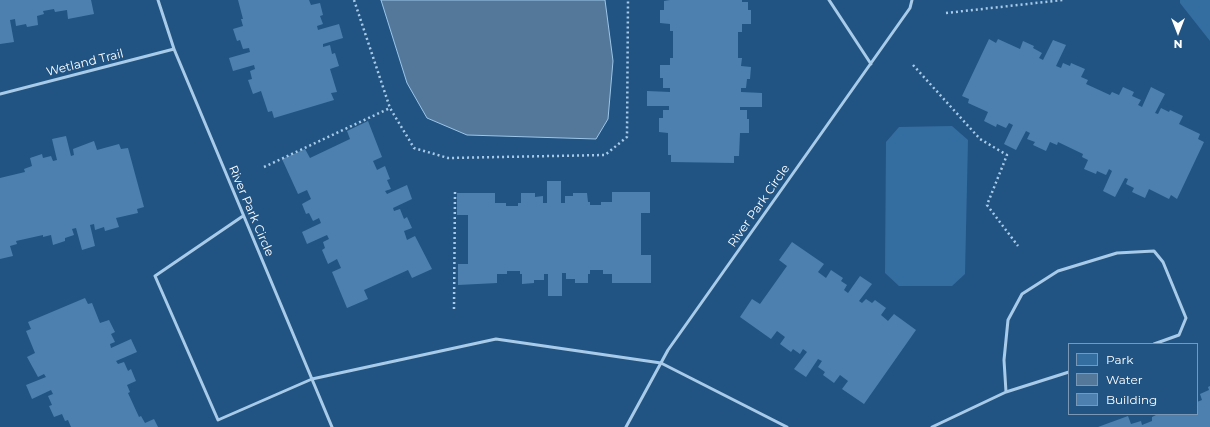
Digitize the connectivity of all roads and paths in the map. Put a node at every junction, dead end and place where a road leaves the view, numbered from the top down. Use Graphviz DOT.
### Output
graph roads {
  1 [pos="158,0"];
  2 [pos="354,0"];
  3 [pos="628,0"];
  4 [pos="829,0"];
  5 [pos="912,0"];
  6 [pos="1063,0"];
  7 [pos="946,13"];
  8 [pos="174,49"];
  9 [pos="871,64"];
  10 [pos="913,65"];
  11 [pos="0,94"];
  12 [pos="390,108"];
  13 [pos="264,167"];
  14 [pos="455,192"];
  15 [pos="243,216"];
  16 [pos="1018,246"];
  17 [pos="454,309"];
  18 [pos="1157,343"];
  19 [pos="661,363"];
  20 [pos="1068,372"];
  21 [pos="312,379"];
  22 [pos="1006,392"];
  23 [pos="332,427"];
  24 [pos="626,427"];
  25 [pos="787,427"];
  26 [pos="932,427"];
  1 -- 8 [label="lane, River Park Circle"];
  2 -- 12 [label="path"];
  3 -- 12 [label="path"];
  4 -- 9 [label="lane"];
  5 -- 9 [label="lane, River Park Circle"];
  6 -- 7 [label="path"];
  8 -- 11 [label="lane, Wetland Trail"];
  8 -- 15 [label="lane, River Park Circle"];
  9 -- 19 [label="lane, River Park Circle"];
  10 -- 16 [label="path"];
  12 -- 13 [label="path"];
  14 -- 17 [label="path"];
  15 -- 21 [label="lane, River Park Circle"];
  15 -- 21 [label="lane"];
  18 -- 22 [label="lane"];
  19 -- 21 [label="lane"];
  19 -- 24 [label="lane, River Park Circle"];
  19 -- 25 [label="lane"];
  20 -- 22 [label="lane"];
  21 -- 23 [label="lane, River Park Circle"];
  22 -- 26 [label="lane"];
}
